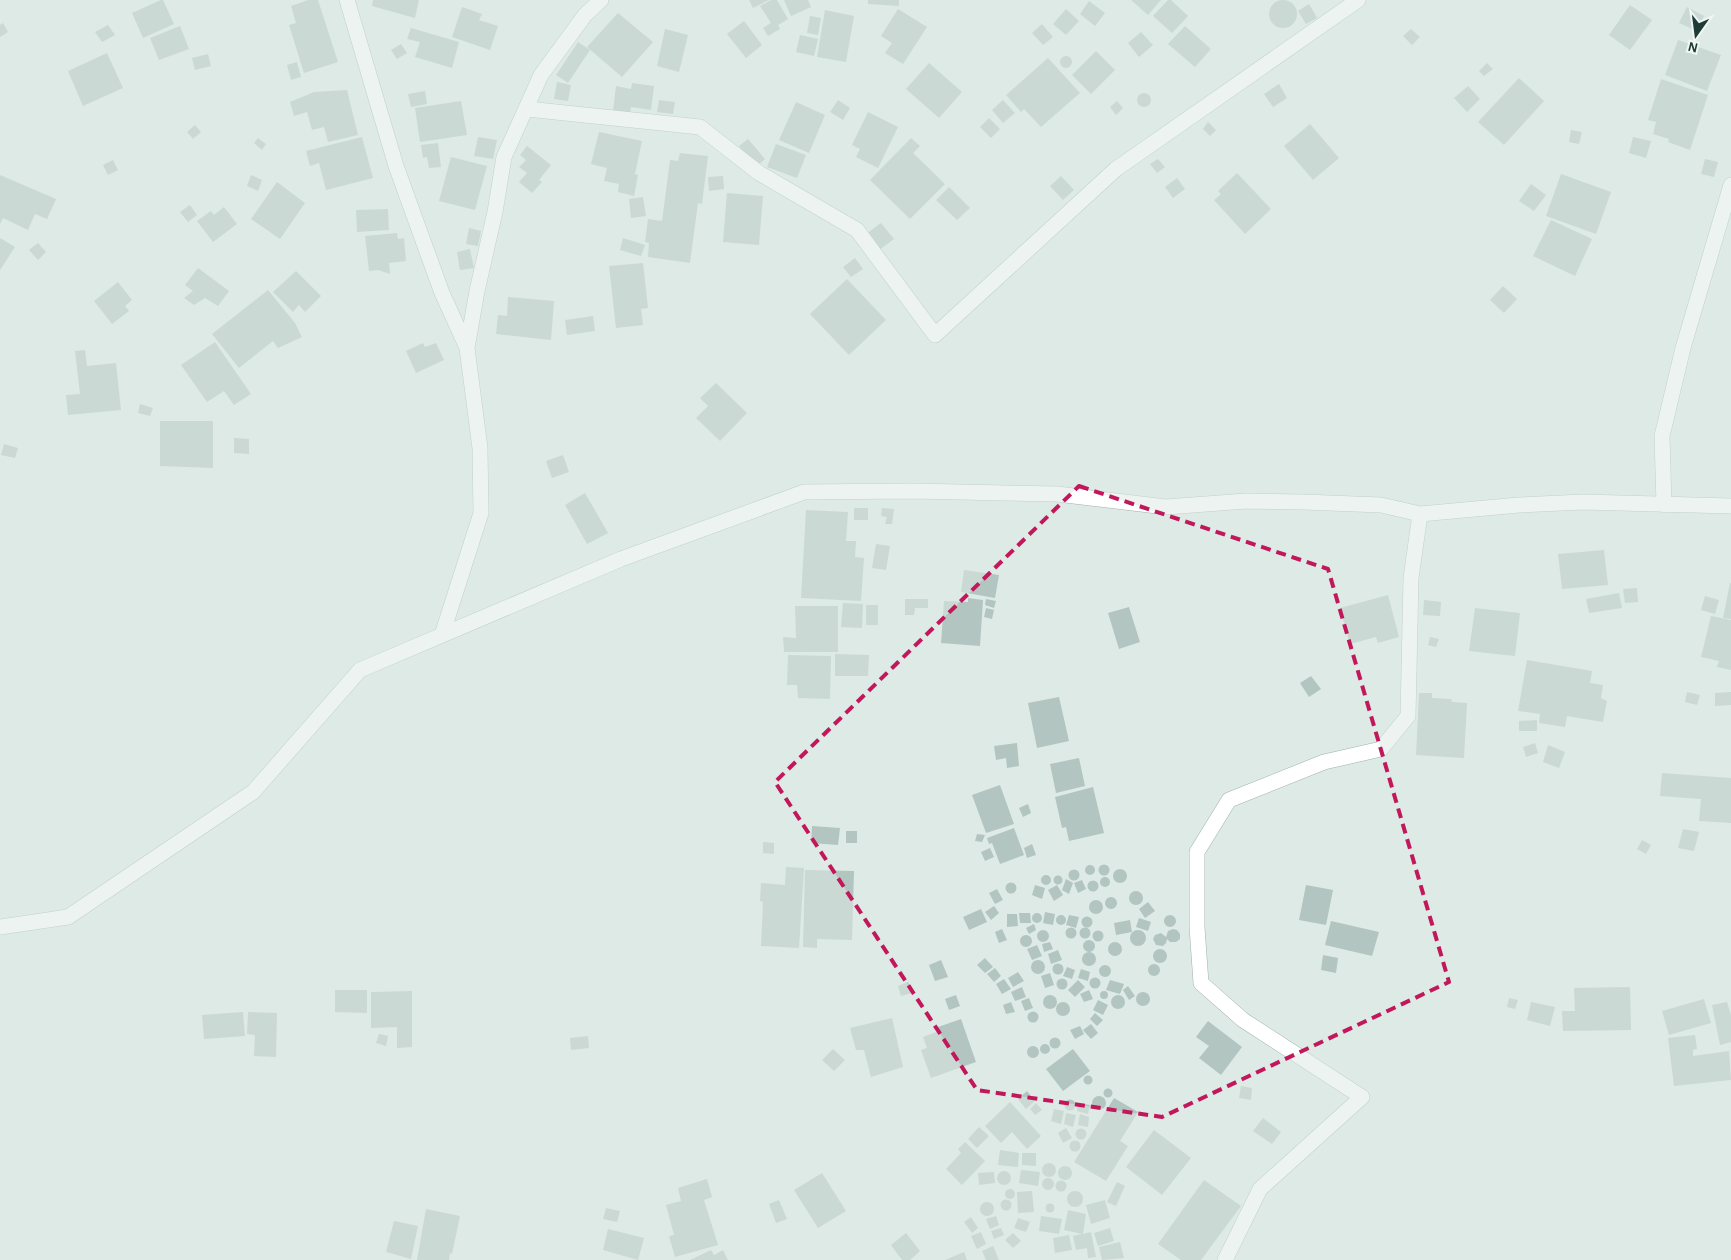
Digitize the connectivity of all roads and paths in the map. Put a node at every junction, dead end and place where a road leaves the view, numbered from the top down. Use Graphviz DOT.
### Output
graph roads {
  1 [pos="347,0"];
  2 [pos="601,0"];
  3 [pos="1358,0"];
  4 [pos="527,109"];
  5 [pos="1731,186"];
  6 [pos="467,348"];
  7 [pos="1664,505"];
  8 [pos="1731,506"];
  9 [pos="1420,514"];
  10 [pos="442,635"];
  11 [pos="0,927"];
  12 [pos="1225,1260"];
  1 -- 6 [label="street"];
  2 -- 4 [label="street"];
  3 -- 4 [label="street"];
  4 -- 6 [label="street"];
  5 -- 7 [label="street"];
  6 -- 10 [label="street"];
  7 -- 8 [label="street"];
  7 -- 9 [label="street"];
  9 -- 10 [label="street"];
  9 -- 12 [label="street"];
  10 -- 11 [label="street"];
}
